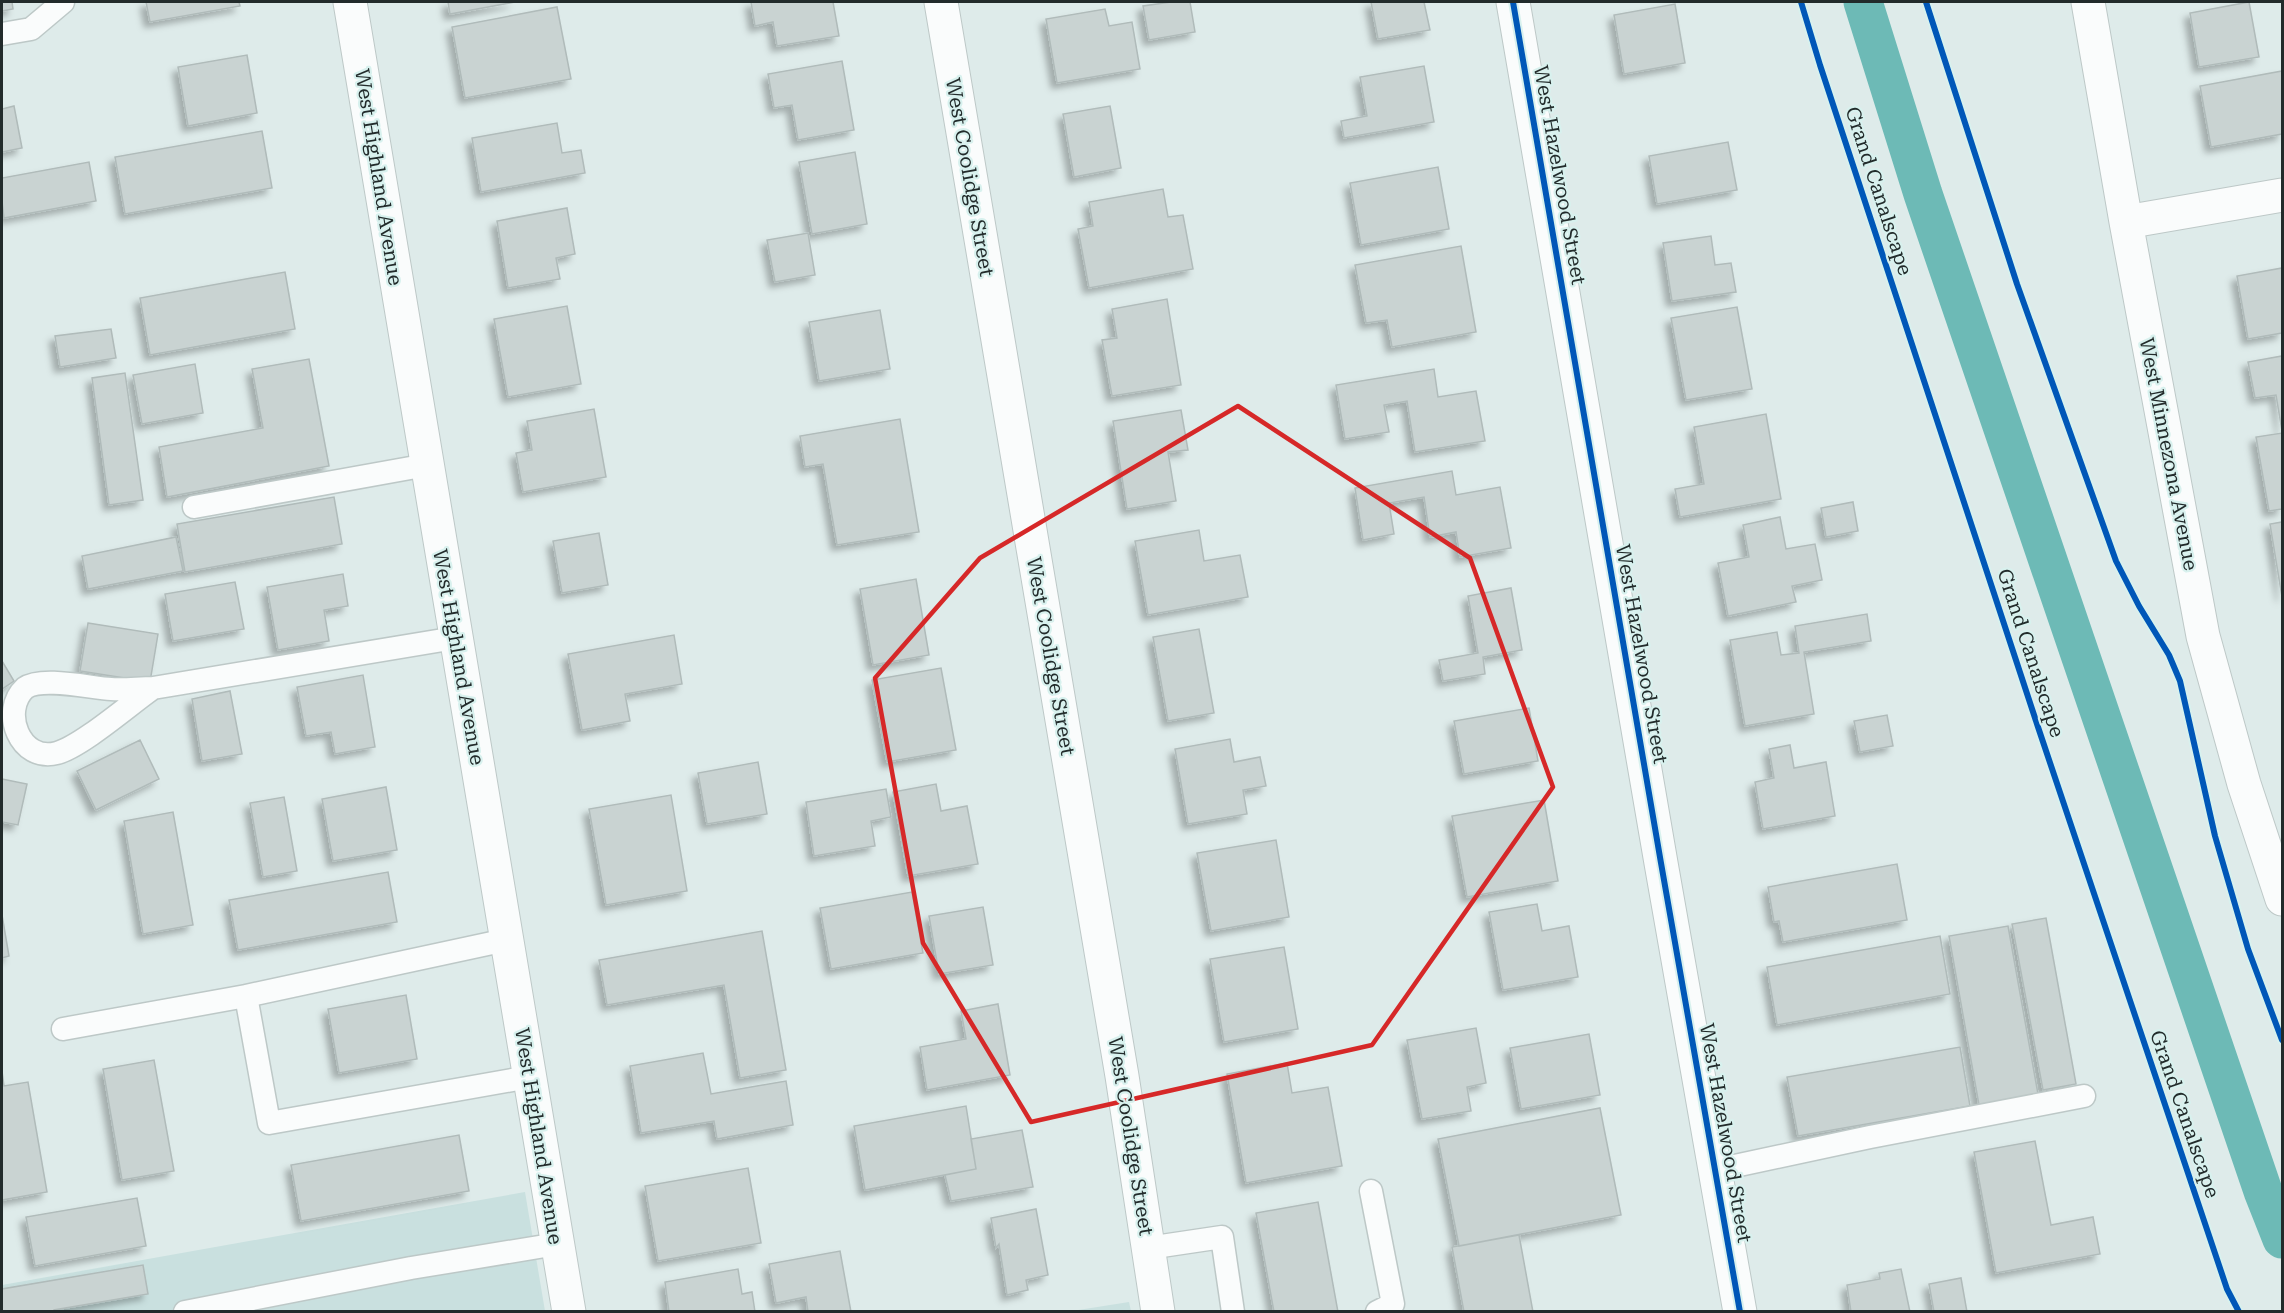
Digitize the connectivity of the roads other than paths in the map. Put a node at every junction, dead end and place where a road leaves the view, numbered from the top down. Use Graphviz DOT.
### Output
graph roads {
  1 [pos="63,2"];
  2 [pos="350,2"];
  3 [pos="941,2"];
  4 [pos="1513,2"];
  5 [pos="2088,2"];
  6 [pos="2,34"];
  7 [pos="2283,195"];
  8 [pos="2126,222"];
  9 [pos="427,465"];
  10 [pos="194,507"];
  11 [pos="455,638"];
  12 [pos="153,688"];
  13 [pos="2283,899"];
  14 [pos="506,940"];
  15 [pos="246,996"];
  16 [pos="63,1029"];
  17 [pos="529,1077"];
  18 [pos="2084,1096"];
  19 [pos="1716,1170"];
  20 [pos="1371,1191"];
  21 [pos="557,1244"];
  22 [pos="1148,1248"];
  23 [pos="184,1311"];
  24 [pos="569,1311"];
  25 [pos="1158,1311"];
  26 [pos="1233,1311"];
  27 [pos="1377,1311"];
  28 [pos="1740,1311"];
  1 -- 6 [label="lane"];
  2 -- 9 [label="street, West Highland Avenue"];
  3 -- 22 [label="street, West Coolidge Street"];
  4 -- 19 [label="street, West Hazelwood Street"];
  5 -- 8 [label="street, West Minnezona Avenue"];
  7 -- 8 [label="street"];
  8 -- 13 [label="street, West Minnezona Avenue"];
  9 -- 10 [label="lane"];
  9 -- 11 [label="street, West Highland Avenue"];
  11 -- 12 [label="lane"];
  11 -- 14 [label="street, West Highland Avenue"];
  12 -- 12 [label="lane"];
  14 -- 15 [label="lane"];
  14 -- 17 [label="street, West Highland Avenue"];
  15 -- 16 [label="lane"];
  15 -- 17 [label="lane"];
  17 -- 21 [label="street, West Highland Avenue"];
  18 -- 19 [label="lane"];
  19 -- 28 [label="street, West Hazelwood Street"];
  20 -- 27 [label="lane"];
  21 -- 23 [label="lane"];
  21 -- 24 [label="street, West Highland Avenue"];
  22 -- 25 [label="street, West Coolidge Street"];
  22 -- 26 [label="lane"];
}
